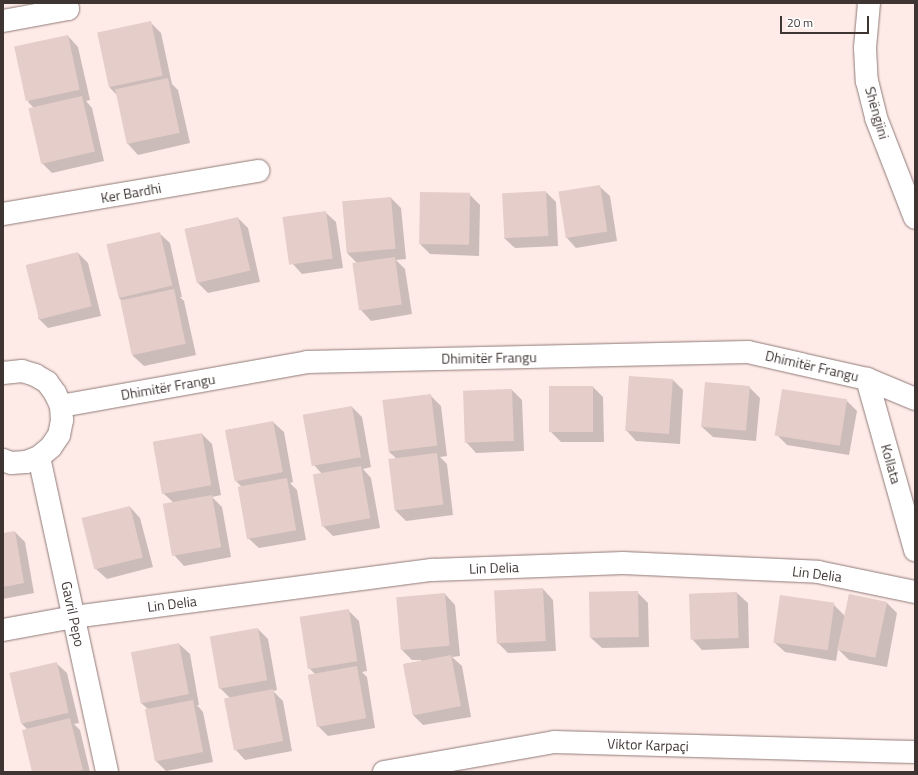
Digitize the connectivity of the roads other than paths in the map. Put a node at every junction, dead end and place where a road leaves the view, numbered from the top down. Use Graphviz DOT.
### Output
graph roads {
  1 [pos="869,3"];
  2 [pos="67,6"];
  3 [pos="3,21"];
  4 [pos="258,171"];
  5 [pos="3,214"];
  6 [pos="915,218"];
  7 [pos="5,367"];
  8 [pos="867,379"];
  9 [pos="915,399"];
  10 [pos="60,406"];
  11 [pos="40,456"];
  12 [pos="3,460"];
  13 [pos="915,550"];
  14 [pos="915,592"];
  15 [pos="74,617"];
  16 [pos="3,630"];
  17 [pos="915,752"];
  18 [pos="107,772"];
  19 [pos="384,772"];
  1 -- 6 [label="street, Shëngjini"];
  2 -- 3 [label="street"];
  4 -- 5 [label="street, Ker Bardhi"];
  7 -- 10 [label="street"];
  8 -- 9 [label="street, Dhimitër Frangu"];
  8 -- 10 [label="street, Dhimitër Frangu"];
  8 -- 13 [label="street, Kollata"];
  10 -- 11 [label="street"];
  11 -- 12 [label="street"];
  11 -- 15 [label="street, Gavril Pepo"];
  14 -- 15 [label="street, Lin Delia"];
  15 -- 16 [label="street, Lin Delia"];
  15 -- 18 [label="street, Gavril Pepo"];
  17 -- 19 [label="street, Viktor Karpaçi"];
}
